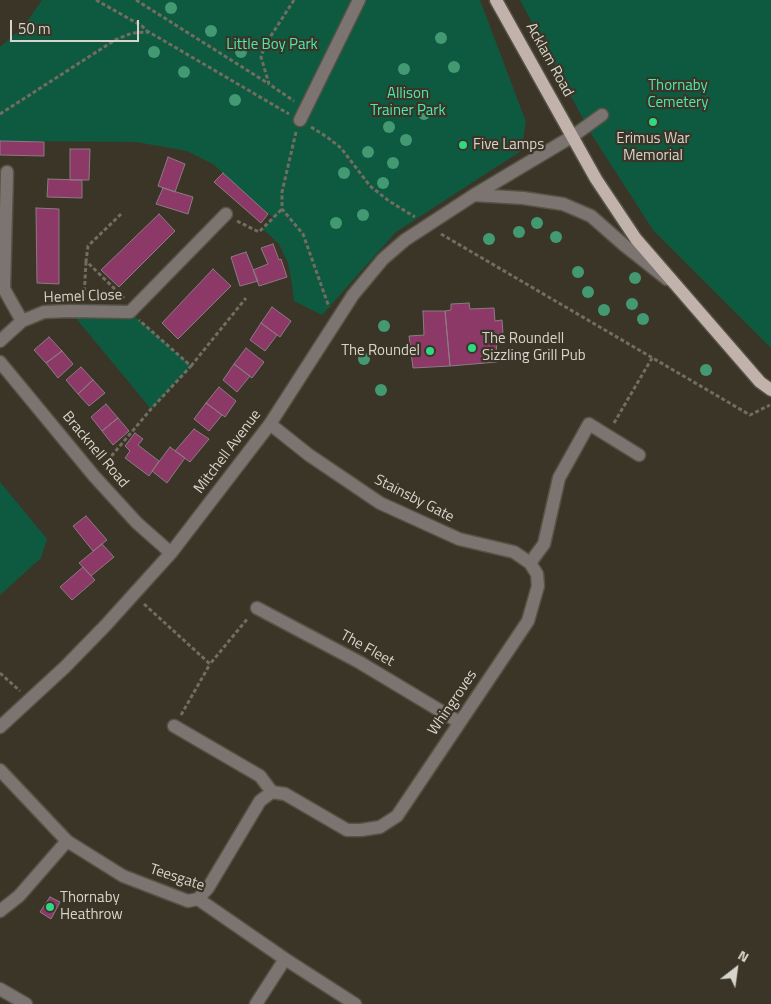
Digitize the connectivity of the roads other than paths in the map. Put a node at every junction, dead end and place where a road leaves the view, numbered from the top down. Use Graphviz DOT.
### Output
graph roads {
  1 [pos="359,0"];
  2 [pos="496,0"];
  3 [pos="602,115"];
  4 [pos="303,118"];
  5 [pos="573,136"];
  6 [pos="7,172"];
  7 [pos="474,195"];
  8 [pos="226,214"];
  9 [pos="676,287"];
  10 [pos="22,321"];
  11 [pos="0,341"];
  12 [pos="0,362"];
  13 [pos="771,390"];
  14 [pos="270,424"];
  15 [pos="639,455"];
  16 [pos="172,553"];
  17 [pos="530,563"];
  18 [pos="257,608"];
  19 [pos="460,722"];
  20 [pos="174,726"];
  21 [pos="0,727"];
  22 [pos="0,770"];
  23 [pos="272,792"];
  24 [pos="67,841"];
  25 [pos="198,899"];
  26 [pos="0,911"];
  27 [pos="285,959"];
  28 [pos="0,989"];
  29 [pos="26,1004"];
  30 [pos="256,1004"];
  31 [pos="356,1004"];
  1 -- 4 [label="street"];
  2 -- 5 [label="main road, Acklam Road"];
  3 -- 5 [label="street, Mitchell Avenue"];
  5 -- 7 [label="street, Mitchell Avenue"];
  5 -- 9 [label="main road, Acklam Road"];
  6 -- 10 [label="street"];
  7 -- 9 [label="street"];
  7 -- 14 [label="street, Mitchell Avenue"];
  8 -- 10 [label="street, Hemel Close"];
  9 -- 13 [label="main road, Acklam Road"];
  10 -- 11 [label="street, Hemel Close"];
  12 -- 16 [label="street, Bracknell Road"];
  14 -- 16 [label="street, Mitchell Avenue"];
  14 -- 17 [label="street, Stainsby Gate"];
  15 -- 17 [label="street"];
  16 -- 21 [label="street, Mitchell Avenue"];
  17 -- 19 [label="street, Whingroves"];
  18 -- 19 [label="street, The Fleet"];
  19 -- 23 [label="street, Whingroves"];
  20 -- 23 [label="street"];
  22 -- 24 [label="street, Teesgate"];
  23 -- 25 [label="street"];
  24 -- 25 [label="street, Teesgate"];
  24 -- 26 [label="street"];
  25 -- 27 [label="street, Teesgate"];
  27 -- 30 [label="street"];
  27 -- 31 [label="street, Teesgate"];
  28 -- 29 [label="street"];
}
